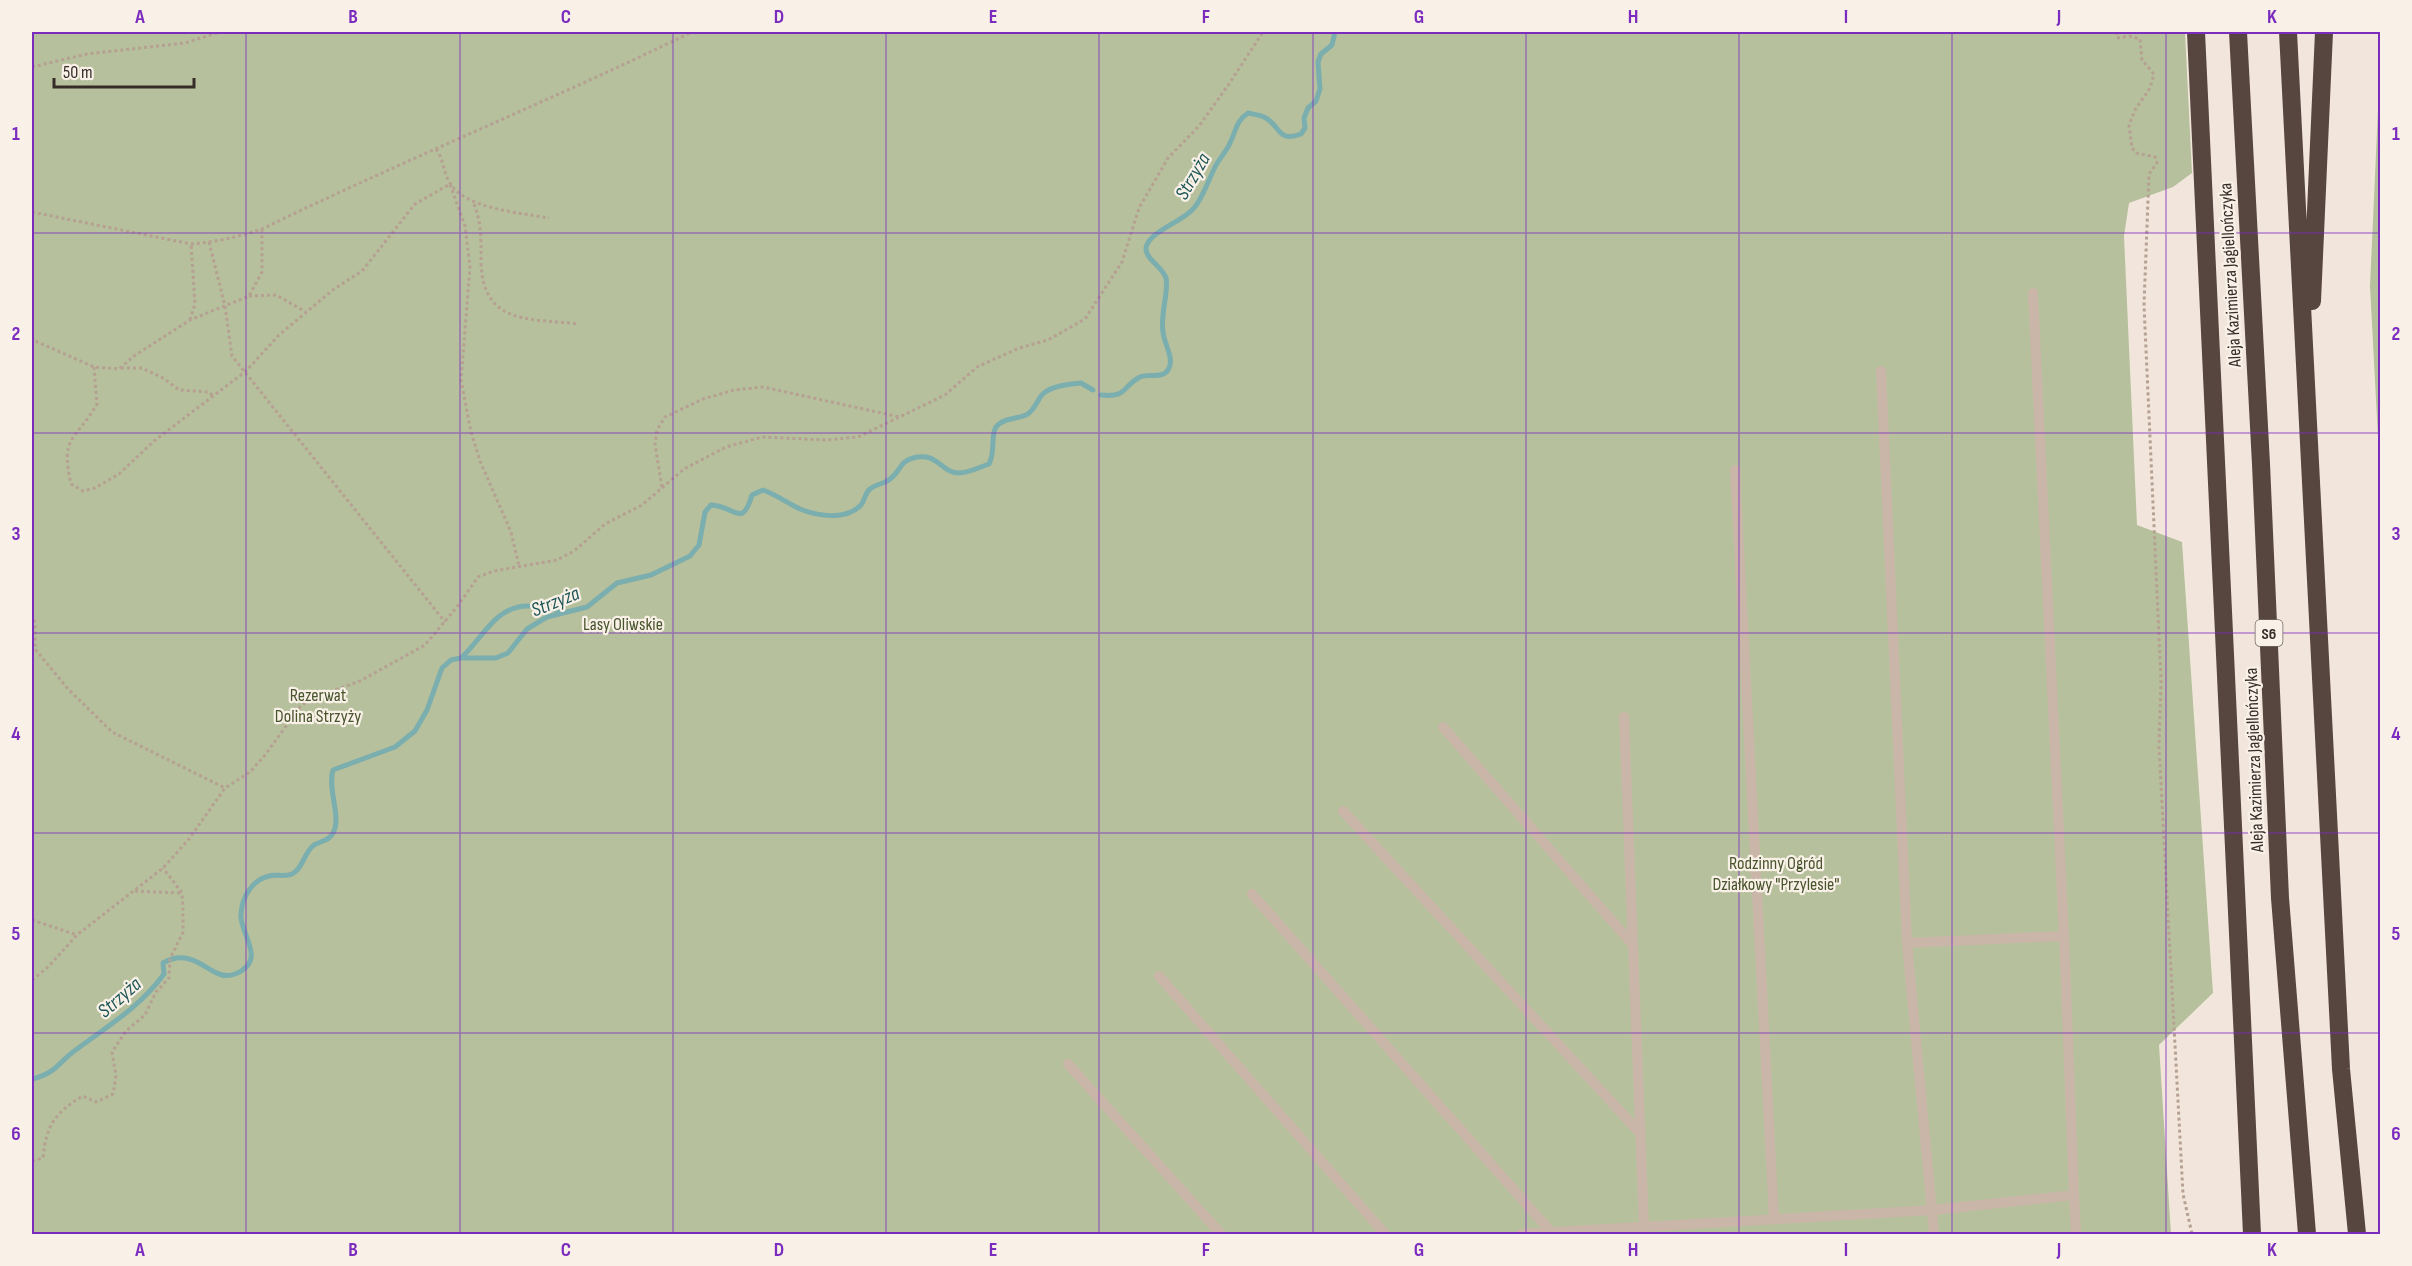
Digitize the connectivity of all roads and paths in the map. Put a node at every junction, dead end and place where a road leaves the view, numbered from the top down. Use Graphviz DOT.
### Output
graph roads {
  1 [pos="220,32"];
  2 [pos="692,32"];
  3 [pos="1263,32"];
  4 [pos="2116,32"];
  5 [pos="2196,32"];
  6 [pos="2238,32"];
  7 [pos="2288,32"];
  8 [pos="2324,32"];
  9 [pos="32,67"];
  10 [pos="436,148"];
  11 [pos="450,184"];
  12 [pos="474,204"];
  13 [pos="32,212"];
  14 [pos="549,218"];
  15 [pos="262,229"];
  16 [pos="209,242"];
  17 [pos="191,244"];
  18 [pos="2033,293"];
  19 [pos="249,296"];
  20 [pos="225,306"];
  21 [pos="306,312"];
  22 [pos="190,320"];
  23 [pos="578,324"];
  24 [pos="32,337"];
  25 [pos="93,367"];
  26 [pos="119,369"];
  27 [pos="246,371"];
  28 [pos="1881,371"];
  29 [pos="213,396"];
  30 [pos="2308,411"];
  31 [pos="902,417"];
  32 [pos="1735,470"];
  33 [pos="662,487"];
  34 [pos="519,566"];
  35 [pos="32,614"];
  36 [pos="445,622"];
  37 [pos="1624,717"];
  38 [pos="1443,727"];
  39 [pos="225,788"];
  40 [pos="1343,812"];
  41 [pos="163,868"];
  42 [pos="133,891"];
  43 [pos="182,894"];
  44 [pos="1252,894"];
  45 [pos="32,920"];
  46 [pos="77,935"];
  47 [pos="2064,936"];
  48 [pos="1907,943"];
  49 [pos="1633,945"];
  50 [pos="1159,976"];
  51 [pos="32,980"];
  52 [pos="1068,1064"];
  53 [pos="1641,1134"];
  54 [pos="32,1161"];
  55 [pos="2074,1195"];
  56 [pos="1932,1210"];
  57 [pos="1774,1220"];
  58 [pos="1644,1227"];
  59 [pos="1552,1233"];
  60 [pos="1221,1234"];
  61 [pos="1385,1234"];
  62 [pos="1521,1234"];
  63 [pos="1934,1234"];
  64 [pos="2076,1234"];
  65 [pos="2192,1234"];
  66 [pos="2252,1234"];
  67 [pos="2307,1234"];
  68 [pos="2357,1234"];
  1 -- 9 [label="path"];
  2 -- 10 [label="path"];
  3 -- 31 [label="path"];
  4 -- 65 [label="path"];
  5 -- 66 [label="highway"];
  6 -- 67 [label="highway, Aleja Kazimierza Jagiellończyka / S6"];
  7 -- 30 [label="highway"];
  8 -- 30 [label="highway"];
  10 -- 11 [label="path"];
  10 -- 15 [label="path"];
  11 -- 12 [label="path"];
  11 -- 21 [label="path"];
  11 -- 34 [label="path"];
  12 -- 14 [label="path"];
  12 -- 23 [label="path"];
  13 -- 17 [label="path"];
  15 -- 16 [label="path"];
  15 -- 19 [label="path"];
  16 -- 17 [label="path"];
  16 -- 20 [label="path"];
  17 -- 22 [label="path"];
  18 -- 47 [label="lane"];
  19 -- 20 [label="path"];
  19 -- 21 [label="path"];
  20 -- 22 [label="path"];
  20 -- 27 [label="path"];
  21 -- 27 [label="path"];
  22 -- 26 [label="path"];
  24 -- 25 [label="path"];
  25 -- 26 [label="path"];
  25 -- 29 [label="path"];
  26 -- 29 [label="path"];
  27 -- 29 [label="path"];
  27 -- 36 [label="path"];
  28 -- 48 [label="lane"];
  30 -- 68 [label="highway"];
  31 -- 33 [label="path"];
  31 -- 33 [label="path"];
  32 -- 57 [label="lane"];
  33 -- 34 [label="path"];
  34 -- 36 [label="path"];
  35 -- 39 [label="path"];
  36 -- 39 [label="path"];
  37 -- 49 [label="lane"];
  38 -- 49 [label="lane"];
  39 -- 41 [label="path"];
  40 -- 53 [label="lane"];
  41 -- 42 [label="path"];
  41 -- 43 [label="path"];
  42 -- 43 [label="path"];
  42 -- 46 [label="path"];
  43 -- 54 [label="path"];
  44 -- 59 [label="lane"];
  45 -- 46 [label="path"];
  46 -- 51 [label="path"];
  47 -- 48 [label="lane"];
  47 -- 55 [label="lane"];
  48 -- 56 [label="lane"];
  49 -- 53 [label="lane"];
  50 -- 61 [label="lane"];
  52 -- 60 [label="lane"];
  53 -- 58 [label="lane"];
  55 -- 56 [label="lane"];
  55 -- 64 [label="lane"];
  56 -- 57 [label="lane"];
  56 -- 63 [label="lane"];
  57 -- 58 [label="lane"];
  58 -- 59 [label="lane"];
  59 -- 62 [label="lane"];
}
